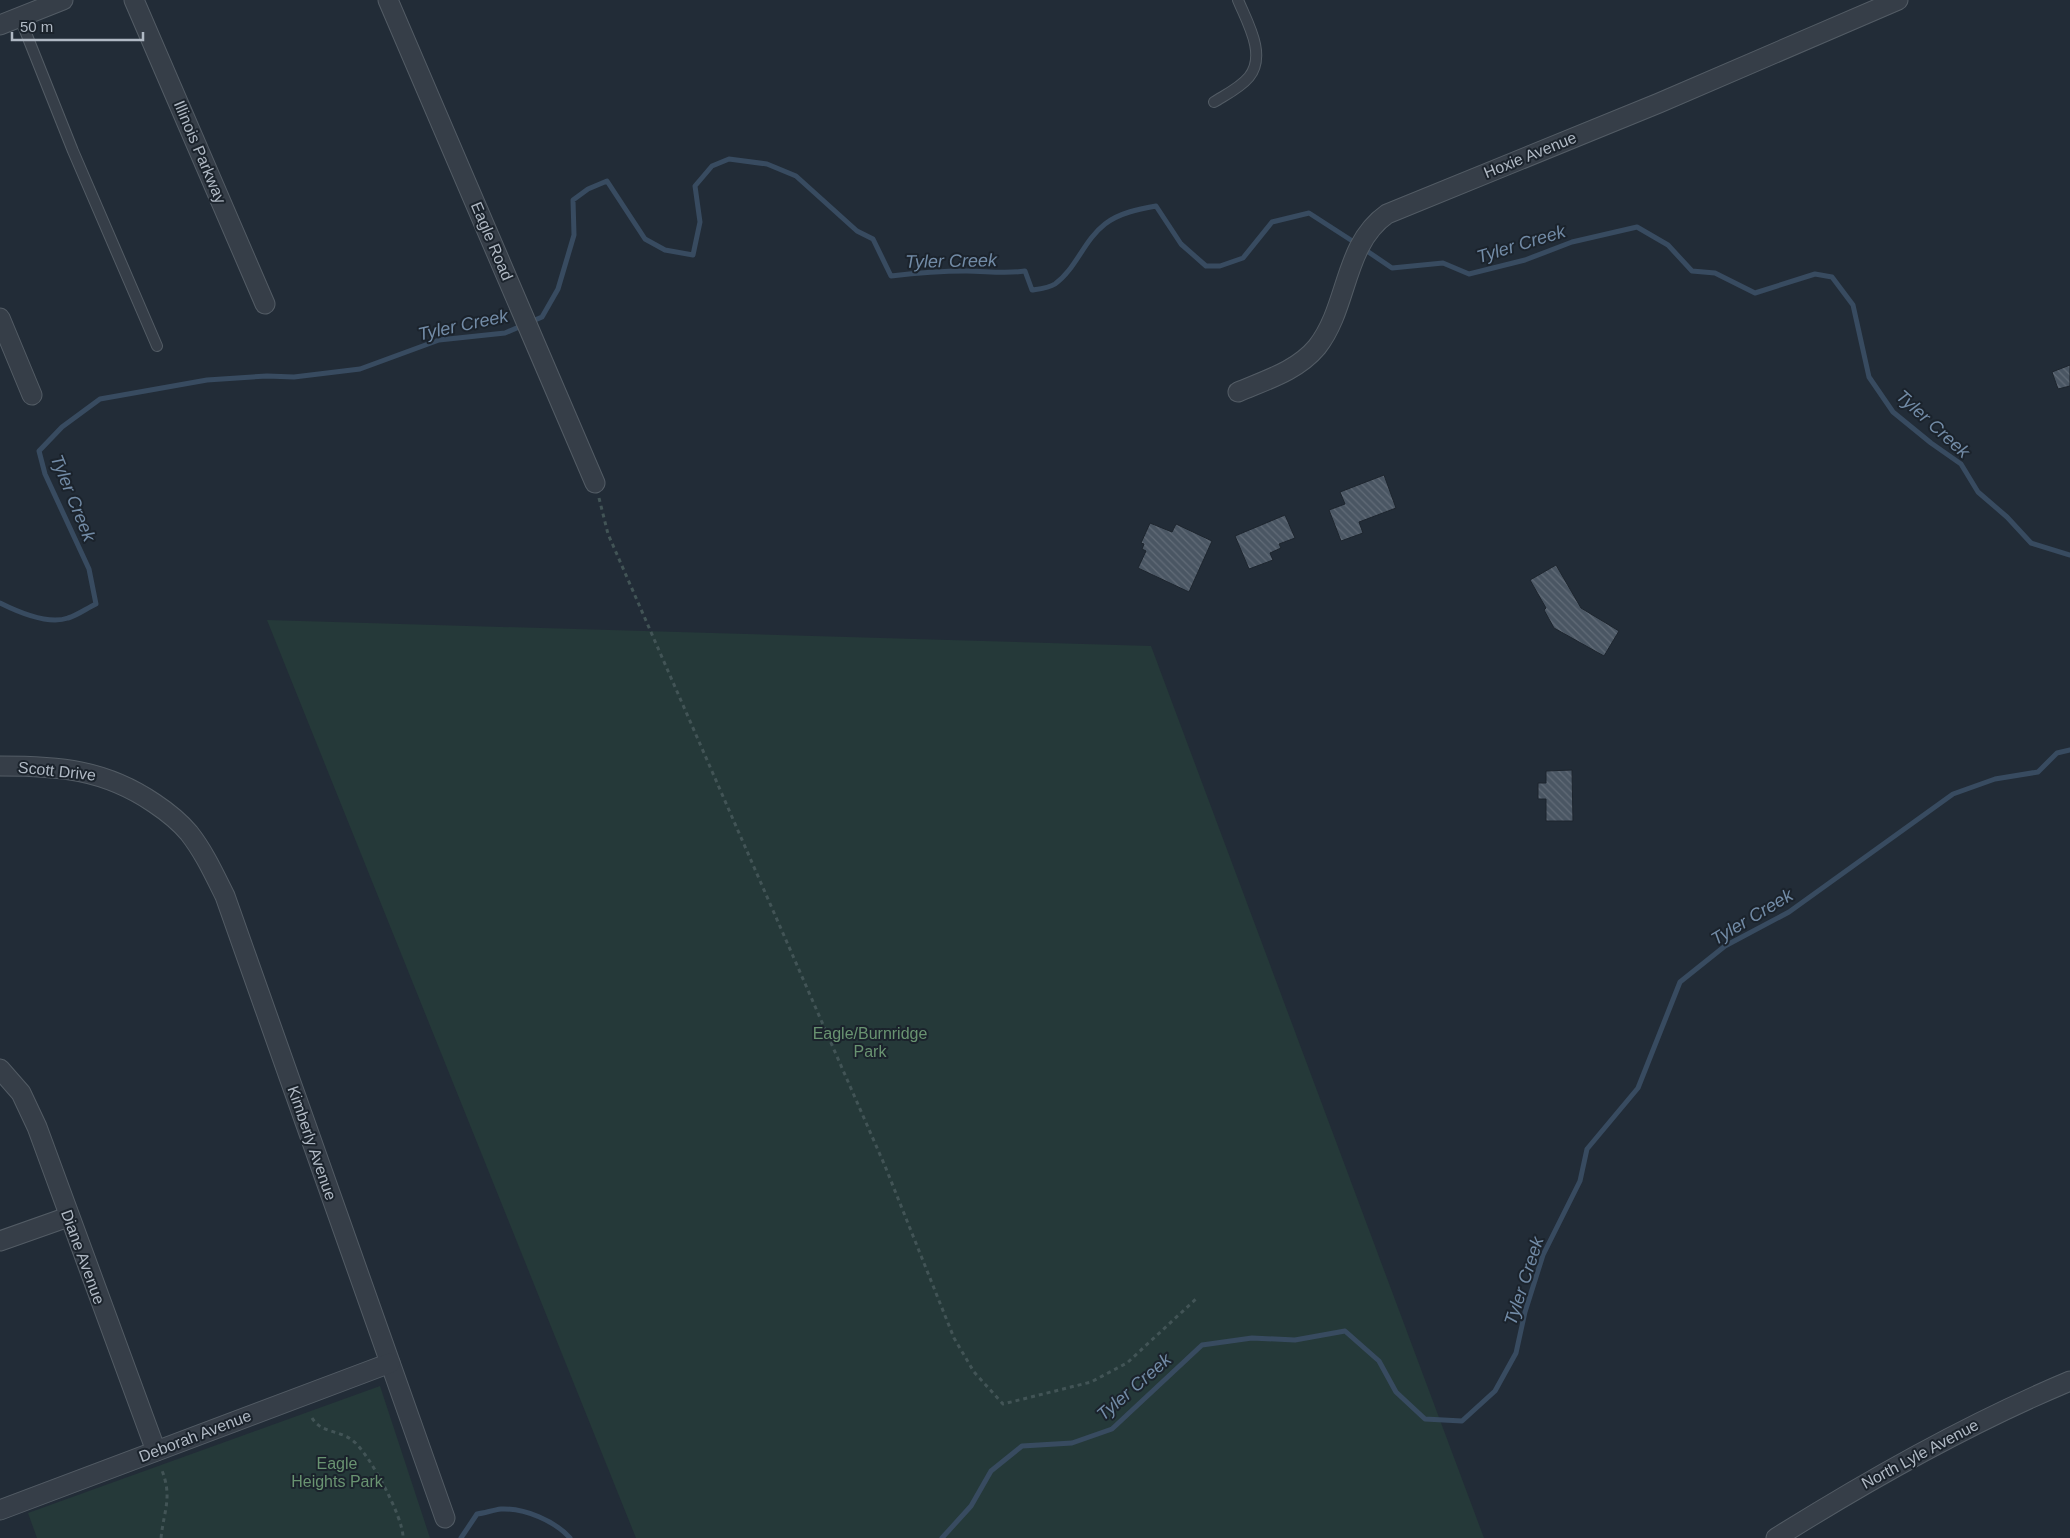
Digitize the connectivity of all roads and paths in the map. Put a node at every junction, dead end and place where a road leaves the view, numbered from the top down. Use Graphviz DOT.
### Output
graph roads {
  1 [pos="63,0"];
  2 [pos="134,0"];
  3 [pos="388,0"];
  4 [pos="1238,0"];
  5 [pos="1898,0"];
  6 [pos="20,18"];
  7 [pos="0,25"];
  8 [pos="1214,102"];
  9 [pos="265,304"];
  10 [pos="0,318"];
  11 [pos="157,346"];
  12 [pos="1238,392"];
  13 [pos="32,395"];
  14 [pos="595,483"];
  15 [pos="0,766"];
  16 [pos="141,794"];
  17 [pos="0,1069"];
  18 [pos="68,1217"];
  19 [pos="0,1241"];
  20 [pos="1197,1298"];
  21 [pos="390,1363"];
  22 [pos="2070,1382"];
  23 [pos="312,1418"];
  24 [pos="158,1459"];
  25 [pos="0,1510"];
  26 [pos="445,1518"];
  27 [pos="161,1538"];
  28 [pos="403,1538"];
  29 [pos="1776,1538"];
  1 -- 6 [label="street"];
  2 -- 9 [label="street, Illinois Parkway"];
  3 -- 14 [label="street, Eagle Road"];
  4 -- 8 [label="lane"];
  5 -- 12 [label="street, Hoxie Avenue"];
  6 -- 7 [label="street"];
  6 -- 11 [label="lane"];
  10 -- 13 [label="street"];
  14 -- 20 [label="path"];
  15 -- 16 [label="street, Scott Drive"];
  16 -- 21 [label="street, Kimberly Avenue"];
  17 -- 18 [label="street, Diane Avenue"];
  18 -- 19 [label="street"];
  18 -- 24 [label="street, Diane Avenue"];
  21 -- 24 [label="street, Deborah Avenue"];
  21 -- 26 [label="street, Kimberly Avenue"];
  22 -- 29 [label="street, North Lyle Avenue"];
  23 -- 28 [label="path"];
  24 -- 25 [label="street, Deborah Avenue"];
  24 -- 27 [label="path"];
}
